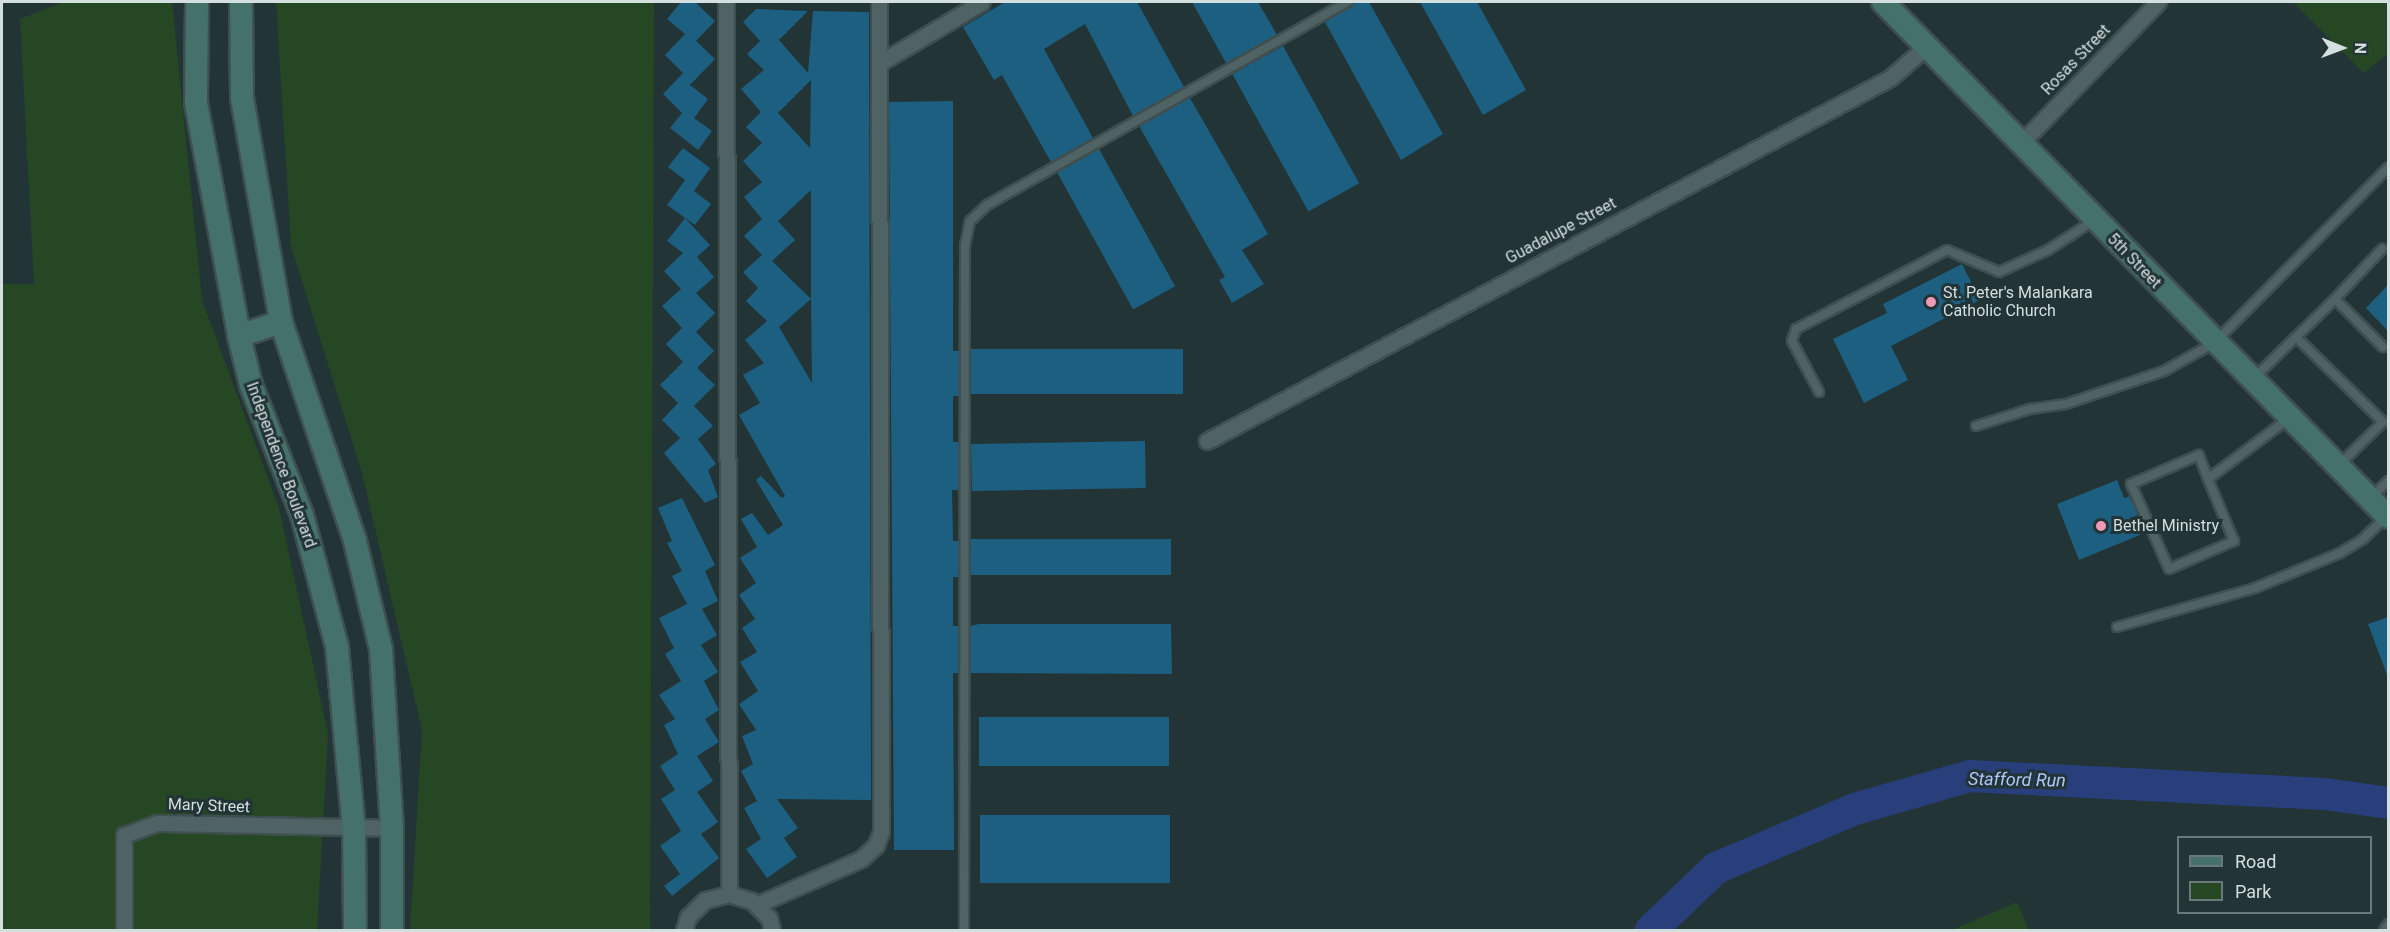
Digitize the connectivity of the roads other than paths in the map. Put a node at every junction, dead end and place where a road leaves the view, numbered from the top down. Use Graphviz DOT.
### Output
graph roads {
  1 [pos="197,2"];
  2 [pos="241,2"];
  3 [pos="726,2"];
  4 [pos="879,2"];
  5 [pos="982,2"];
  6 [pos="1348,2"];
  7 [pos="1883,2"];
  8 [pos="2158,2"];
  9 [pos="1927,46"];
  10 [pos="881,62"];
  11 [pos="2021,143"];
  12 [pos="2388,168"];
  13 [pos="2094,220"];
  14 [pos="2382,249"];
  15 [pos="2335,298"];
  16 [pos="281,322"];
  17 [pos="239,336"];
  18 [pos="2296,337"];
  19 [pos="2214,343"];
  20 [pos="2383,347"];
  21 [pos="2252,380"];
  22 [pos="1819,393"];
  23 [pos="2289,418"];
  24 [pos="2386,419"];
  25 [pos="1976,426"];
  26 [pos="1208,441"];
  27 [pos="2338,467"];
  28 [pos="2208,479"];
  29 [pos="2388,481"];
  30 [pos="2370,499"];
  31 [pos="2388,517"];
  32 [pos="2117,627"];
  33 [pos="392,828"];
  34 [pos="354,829"];
  35 [pos="729,894"];
  36 [pos="756,905"];
  37 [pos="2388,924"];
  38 [pos="124,930"];
  39 [pos="355,930"];
  40 [pos="392,930"];
  41 [pos="684,930"];
  42 [pos="772,930"];
  43 [pos="964,930"];
  44 [pos="2384,930"];
  1 -- 17 [label="main road, Independence Boulevard"];
  2 -- 16 [label="main road"];
  3 -- 35 [label="street"];
  4 -- 10 [label="street"];
  5 -- 10 [label="street"];
  6 -- 43 [label="lane"];
  7 -- 9 [label="main road, 5th Street"];
  8 -- 11 [label="street, Rosas Street"];
  9 -- 11 [label="main road, 5th Street"];
  9 -- 26 [label="street, Guadalupe Street"];
  10 -- 36 [label="street"];
  11 -- 13 [label="main road, 5th Street"];
  12 -- 19 [label="lane"];
  13 -- 19 [label="main road, 5th Street"];
  13 -- 22 [label="lane"];
  14 -- 15 [label="lane"];
  15 -- 18 [label="lane"];
  15 -- 20 [label="lane"];
  16 -- 17 [label="main road"];
  16 -- 33 [label="main road"];
  17 -- 34 [label="main road, Independence Boulevard"];
  18 -- 21 [label="lane"];
  18 -- 24 [label="lane"];
  19 -- 21 [label="main road, 5th Street"];
  19 -- 25 [label="lane"];
  21 -- 23 [label="main road, 5th Street"];
  23 -- 27 [label="main road, 5th Street"];
  23 -- 28 [label="lane"];
  24 -- 27 [label="lane"];
  27 -- 30 [label="main road, 5th Street"];
  28 -- 28 [label="lane"];
  29 -- 30 [label="lane"];
  30 -- 31 [label="main road, 5th Street"];
  31 -- 32 [label="lane"];
  33 -- 34 [label="street"];
  33 -- 40 [label="main road"];
  34 -- 38 [label="street, Mary Street"];
  34 -- 39 [label="main road, Independence Boulevard"];
  35 -- 36 [label="street"];
  35 -- 41 [label="street"];
  36 -- 42 [label="street"];
  37 -- 44 [label="lane"];
}
